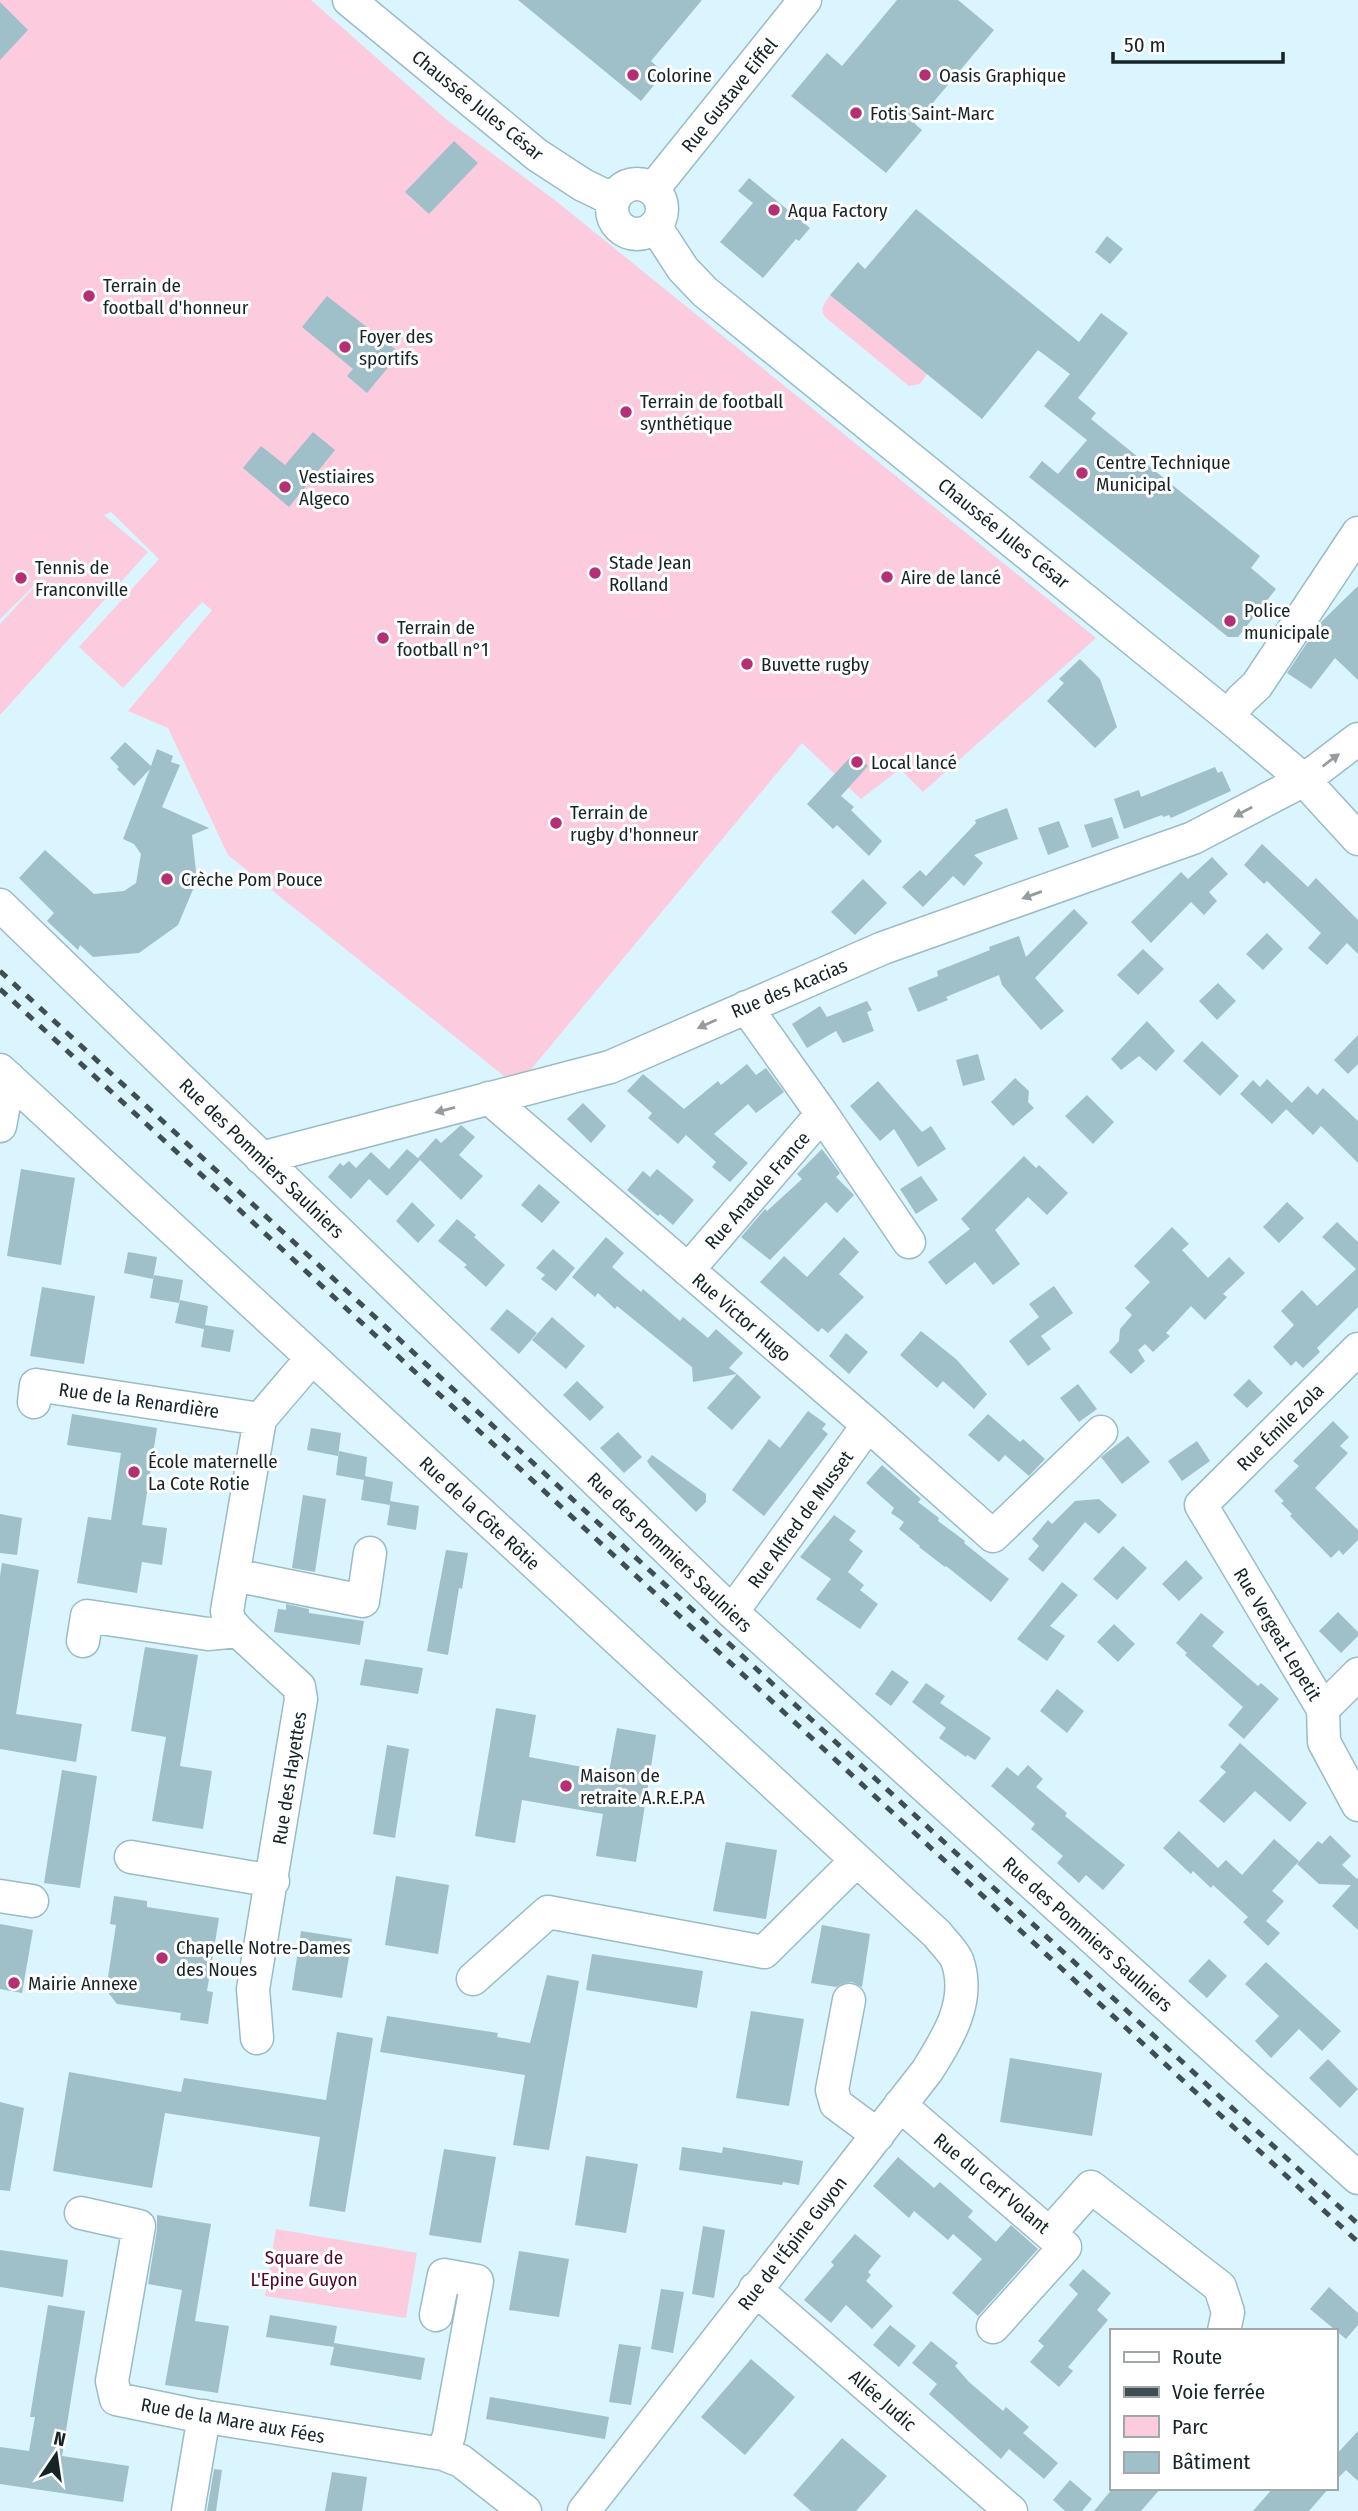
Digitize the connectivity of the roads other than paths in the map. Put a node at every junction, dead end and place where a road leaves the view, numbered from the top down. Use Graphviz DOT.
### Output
graph roads {
  1 [pos="349,0"];
  2 [pos="805,0"];
  3 [pos="653,189"];
  4 [pos="614,200"];
  5 [pos="655,226"];
  6 [pos="1358,533"];
  7 [pos="1230,717"];
  8 [pos="1358,739"];
  9 [pos="1304,780"];
  10 [pos="1358,839"];
  11 [pos="0,905"];
  12 [pos="746,1007"];
  13 [pos="4,1074"];
  14 [pos="489,1098"];
  15 [pos="822,1114"];
  16 [pos="0,1126"];
  17 [pos="261,1158"];
  18 [pos="909,1242"];
  19 [pos="688,1270"];
  20 [pos="1358,1349"];
  21 [pos="312,1358"];
  22 [pos="34,1402"];
  23 [pos="260,1419"];
  24 [pos="869,1425"];
  25 [pos="1101,1432"];
  26 [pos="1201,1505"];
  27 [pos="370,1553"];
  28 [pos="234,1575"];
  29 [pos="732,1612"];
  30 [pos="238,1631"];
  31 [pos="83,1641"];
  32 [pos="1358,1674"];
  33 [pos="1323,1709"];
  34 [pos="1358,1805"];
  35 [pos="131,1857"];
  36 [pos="856,1861"];
  37 [pos="273,1881"];
  38 [pos="0,1895"];
  39 [pos="32,1901"];
  40 [pos="957,1959"];
  41 [pos="472,1979"];
  42 [pos="849,2000"];
  43 [pos="257,2038"];
  44 [pos="900,2105"];
  45 [pos="877,2135"];
  46 [pos="1358,2178"];
  47 [pos="81,2213"];
  48 [pos="1051,2232"];
  49 [pos="755,2289"];
  50 [pos="436,2315"];
  51 [pos="993,2328"];
  52 [pos="1224,2329"];
  53 [pos="204,2416"];
  54 [pos="443,2454"];
  55 [pos="188,2511"];
  56 [pos="525,2511"];
  57 [pos="584,2511"];
  58 [pos="1011,2511"];
  1 -- 4 [label="street, Chaussée Jules César"];
  2 -- 3 [label="street, Rue Gustave Eiffel"];
  3 -- 4 [label="street"];
  3 -- 5 [label="street"];
  4 -- 5 [label="street"];
  5 -- 7 [label="street, Chaussée Jules César"];
  6 -- 7 [label="street"];
  7 -- 9 [label="street, Chaussée Jules César"];
  9 -- 8 [label="street, one-way"];
  9 -- 10 [label="street, Chaussée Jules César"];
  9 -- 12 [label="street, Rue des Acacias, one-way"];
  11 -- 17 [label="street, Rue des Pommiers Saulniers"];
  12 -- 14 [label="street, Rue des Acacias, one-way"];
  12 -- 15 [label="street, Rue Anatole France"];
  13 -- 16 [label="street"];
  13 -- 21 [label="street, Rue de la Côte Rôtie"];
  14 -- 17 [label="street, Rue des Acacias, one-way"];
  14 -- 19 [label="street, Rue Victor Hugo"];
  15 -- 18 [label="street"];
  15 -- 19 [label="street, Rue Anatole France"];
  17 -- 29 [label="street, Rue des Pommiers Saulniers"];
  19 -- 24 [label="street, Rue Victor Hugo"];
  20 -- 26 [label="street, Rue Émile Zola"];
  21 -- 23 [label="street"];
  21 -- 36 [label="street, Rue de la Côte Rôtie"];
  22 -- 23 [label="street, Rue de la Renardière"];
  23 -- 28 [label="street"];
  24 -- 25 [label="street, Rue Victor Hugo"];
  24 -- 29 [label="street, Rue Alfred de Musset"];
  26 -- 33 [label="street, Rue Vergeat Lepetit"];
  27 -- 28 [label="street"];
  28 -- 30 [label="street"];
  29 -- 46 [label="street, Rue des Pommiers Saulniers"];
  30 -- 31 [label="street"];
  30 -- 37 [label="street, Rue des Hayettes"];
  32 -- 33 [label="street"];
  33 -- 34 [label="street, Rue Vergeat Lepetit"];
  35 -- 37 [label="street"];
  36 -- 40 [label="street, Rue de la Côte Rôtie"];
  36 -- 41 [label="street"];
  37 -- 43 [label="street, Rue des Hayettes"];
  38 -- 39 [label="street"];
  40 -- 44 [label="street, Rue de l'Épine Guyon"];
  42 -- 45 [label="street"];
  44 -- 45 [label="street, Rue de l'Épine Guyon"];
  44 -- 48 [label="street, Rue du Cerf Volant"];
  45 -- 49 [label="street, Rue de l'Épine Guyon"];
  47 -- 53 [label="street, Rue de la Mare aux Fées"];
  48 -- 51 [label="street, Rue du Cerf Volant"];
  48 -- 52 [label="street"];
  49 -- 57 [label="street, Rue de l'Épine Guyon"];
  49 -- 58 [label="street, Allée Judic"];
  50 -- 54 [label="street"];
  53 -- 54 [label="street, Rue de la Mare aux Fées"];
  53 -- 55 [label="street"];
  54 -- 56 [label="street, Rue de la Mare aux Fées"];
}
